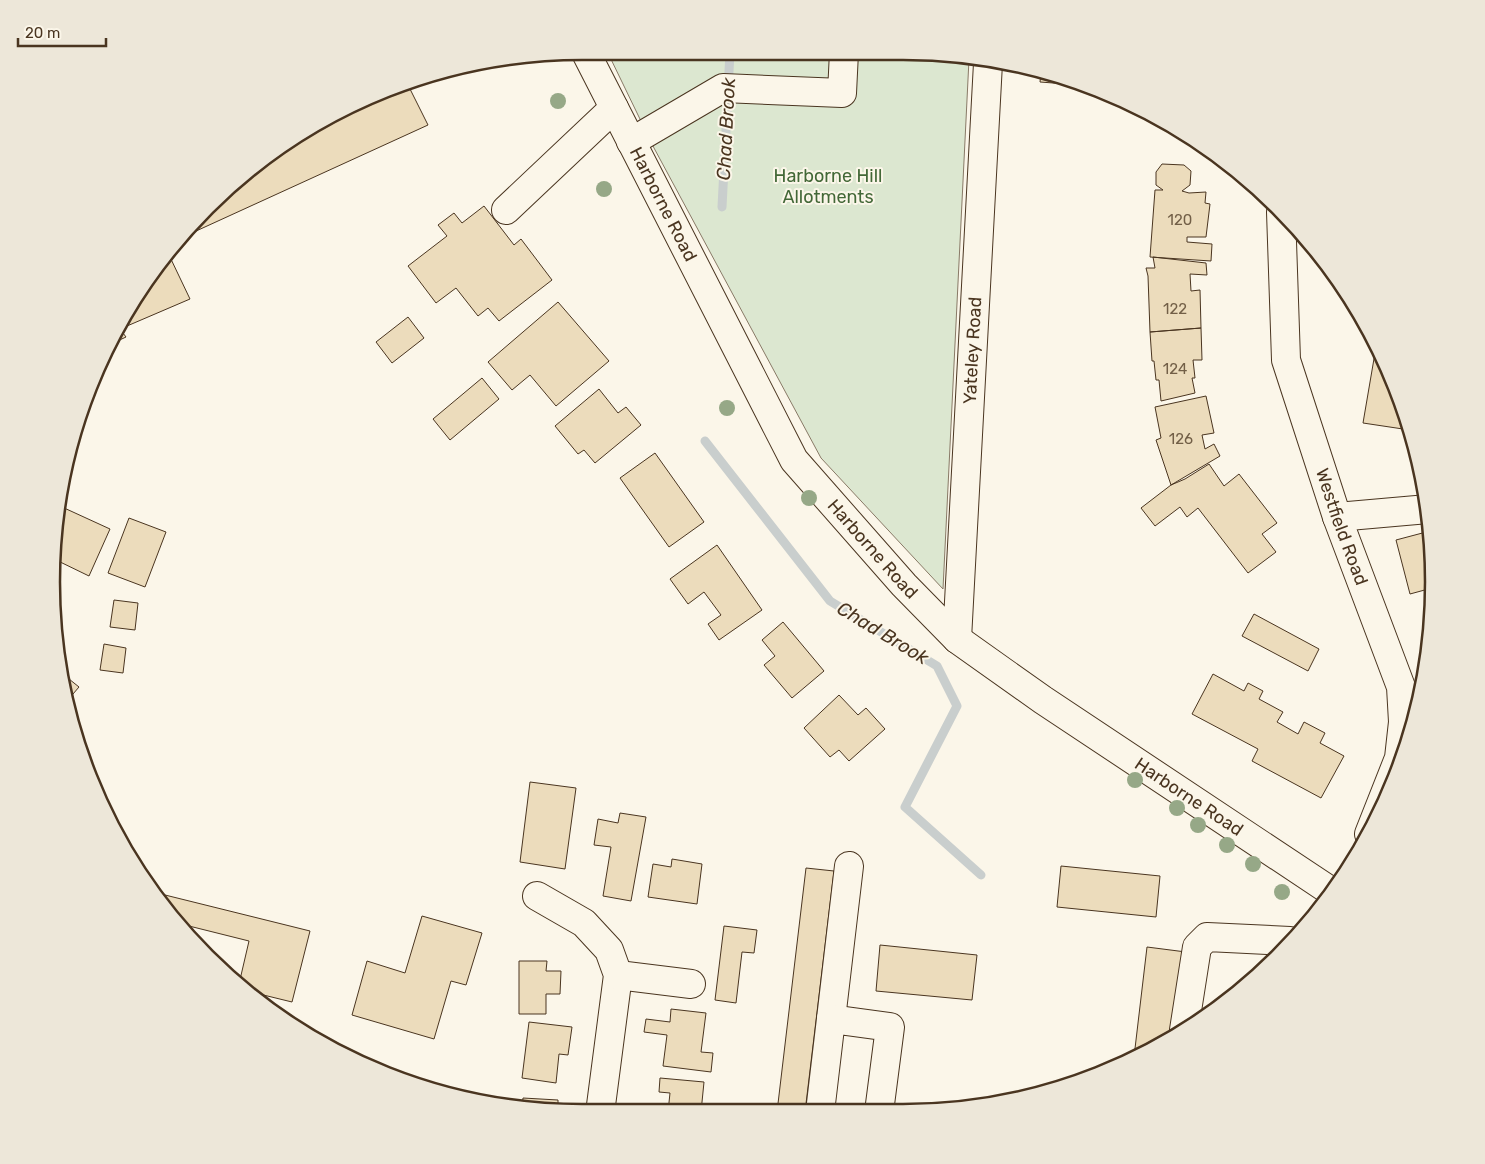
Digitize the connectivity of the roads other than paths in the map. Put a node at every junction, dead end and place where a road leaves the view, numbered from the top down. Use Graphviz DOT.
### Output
graph roads {
  1 [pos="590,60"];
  2 [pos="844,60"];
  3 [pos="988,67"];
  4 [pos="614,108"];
  5 [pos="631,142"];
  6 [pos="506,210"];
  7 [pos="1281,223"];
  8 [pos="1420,510"];
  9 [pos="1337,517"];
  10 [pos="958,639"];
  11 [pos="1402,735"];
  12 [pos="849,866"];
  13 [pos="1326,888"];
  14 [pos="537,896"];
  15 [pos="1282,941"];
  16 [pos="618,974"];
  17 [pos="691,984"];
  18 [pos="831,1019"];
  19 [pos="1185,1021"];
  20 [pos="601,1104"];
  21 [pos="821,1104"];
  22 [pos="880,1104"];
  1 -- 4 [label="street, Harborne Road"];
  2 -- 5 [label="street"];
  3 -- 10 [label="street, Yateley Road"];
  4 -- 5 [label="street, Harborne Road"];
  4 -- 6 [label="street"];
  5 -- 10 [label="street, Harborne Road"];
  7 -- 9 [label="street, Westfield Road"];
  8 -- 9 [label="street"];
  9 -- 11 [label="street, Westfield Road"];
  10 -- 13 [label="street, Harborne Road"];
  12 -- 18 [label="street"];
  14 -- 16 [label="street"];
  15 -- 19 [label="street"];
  16 -- 17 [label="street"];
  16 -- 20 [label="street"];
  18 -- 21 [label="street"];
  18 -- 22 [label="street"];
}
